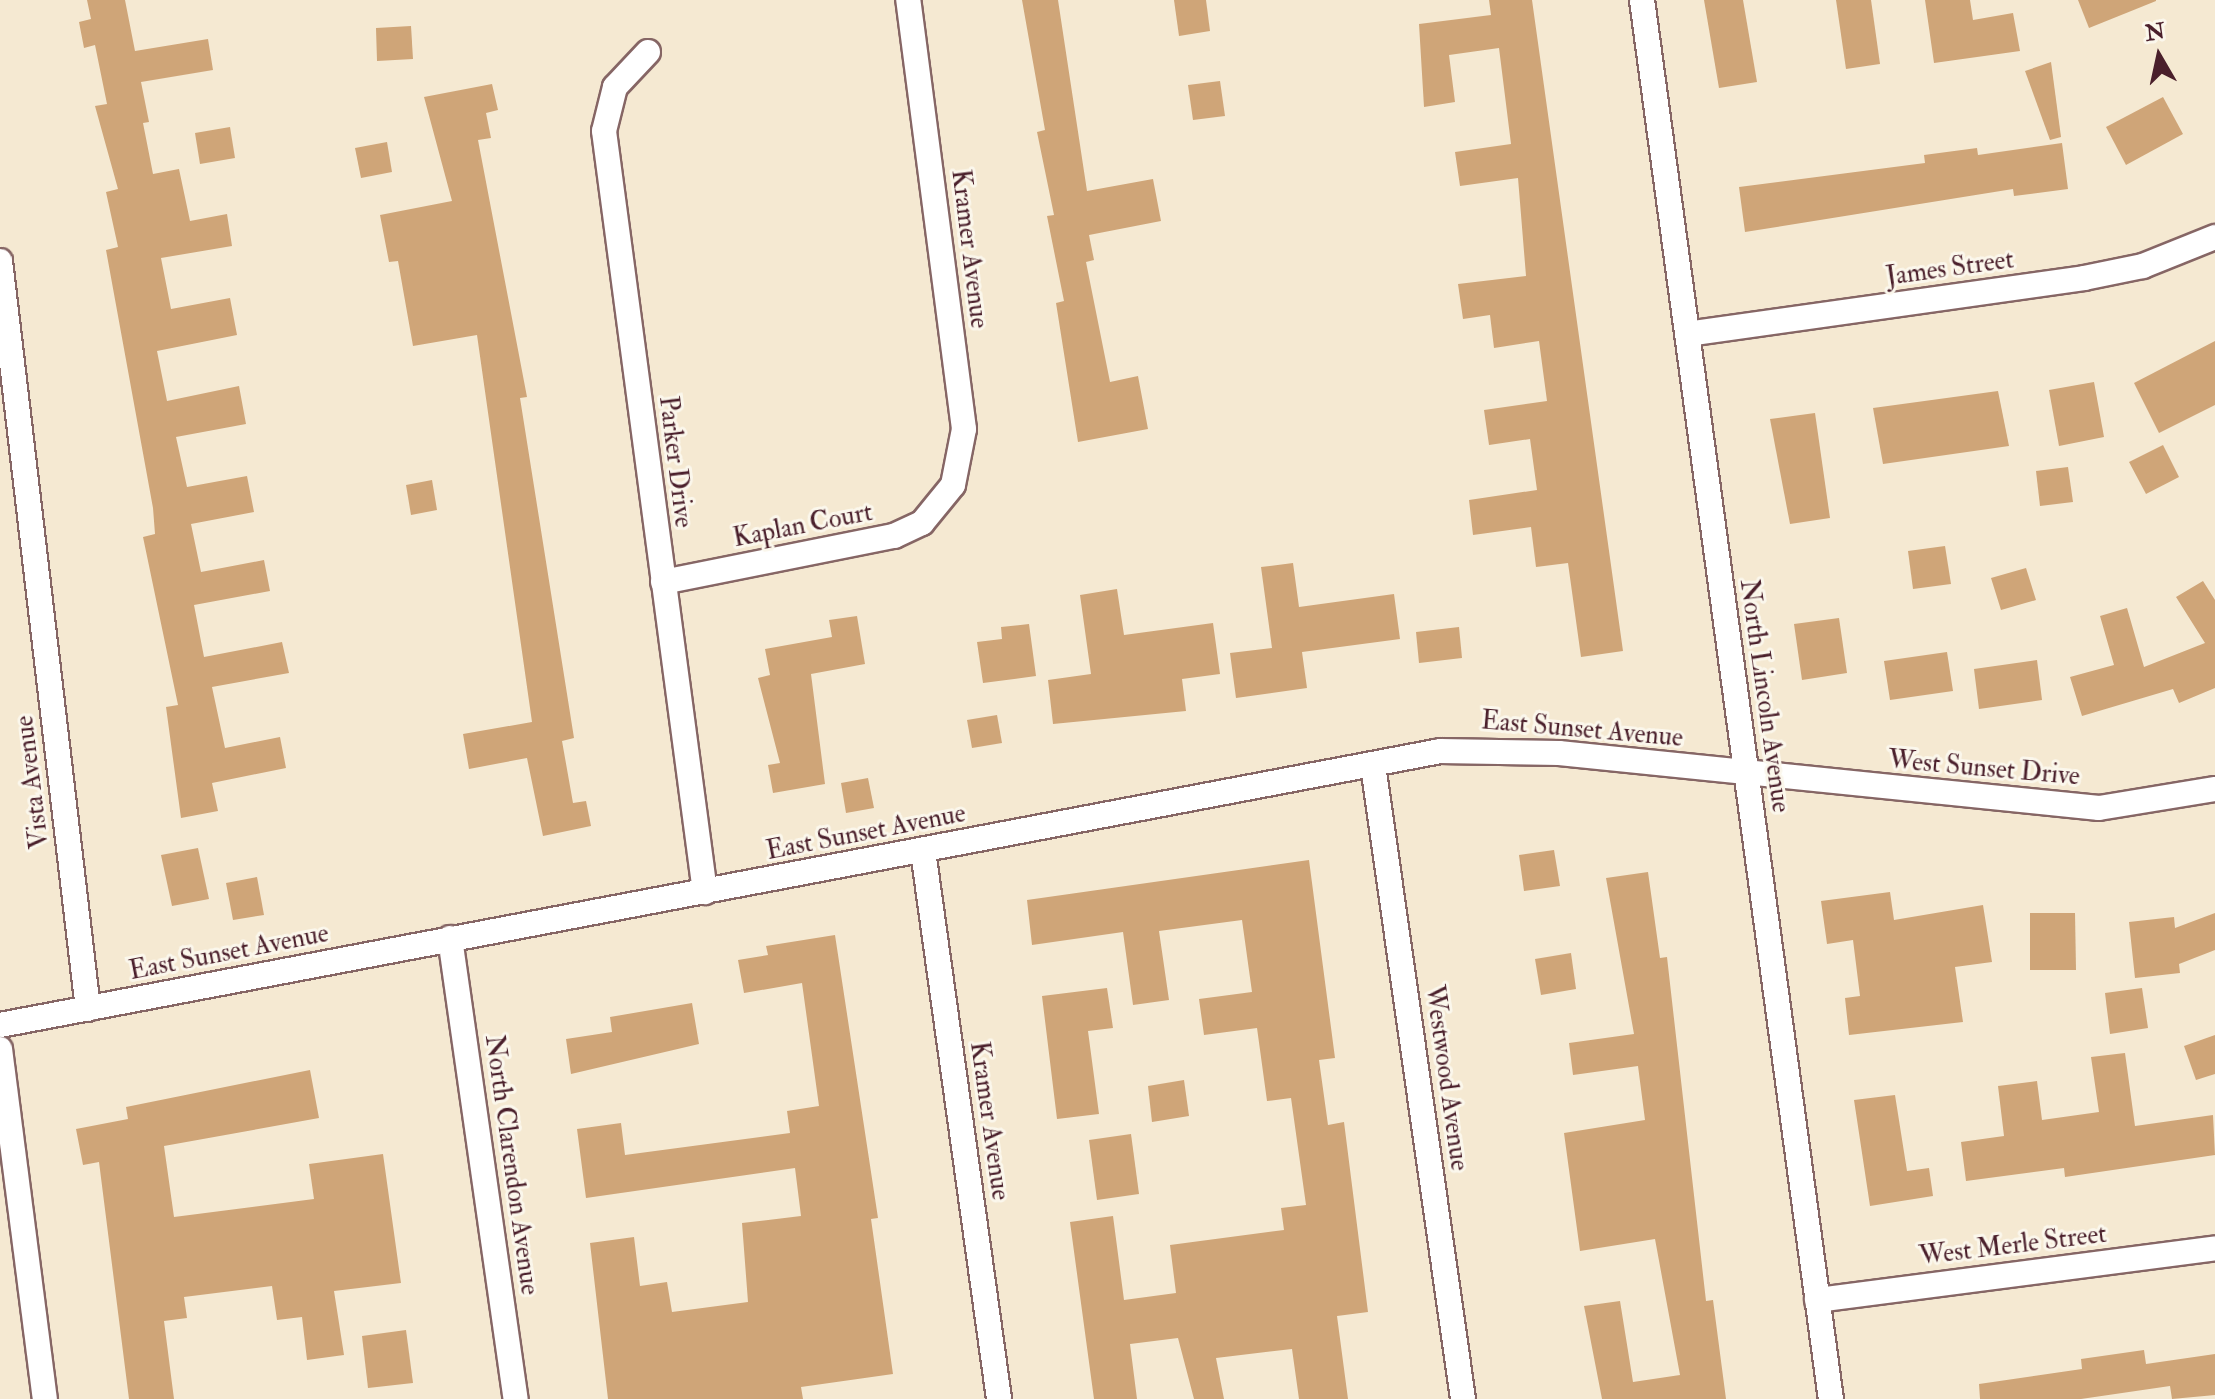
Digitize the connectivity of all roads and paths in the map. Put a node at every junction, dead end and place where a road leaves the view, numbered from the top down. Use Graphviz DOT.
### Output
graph roads {
  1 [pos="908,0"];
  2 [pos="1642,0"];
  3 [pos="648,52"];
  4 [pos="2215,237"];
  5 [pos="0,261"];
  6 [pos="1687,334"];
  7 [pos="944,501"];
  8 [pos="663,582"];
  9 [pos="1373,765"];
  10 [pos="1746,773"];
  11 [pos="2215,789"];
  12 [pos="923,851"];
  13 [pos="705,892"];
  14 [pos="450,938"];
  15 [pos="88,1009"];
  16 [pos="0,1025"];
  17 [pos="0,1049"];
  18 [pos="2215,1248"];
  19 [pos="1817,1300"];
  20 [pos="45,1399"];
  21 [pos="516,1399"];
  22 [pos="999,1399"];
  23 [pos="1463,1399"];
  24 [pos="1831,1399"];
  1 -- 7 [label="street, Kramer Avenue"];
  2 -- 6 [label="street, North Lincoln Avenue"];
  3 -- 8 [label="street, Parker Drive"];
  4 -- 6 [label="street, James Street"];
  5 -- 15 [label="street, Vista Avenue"];
  6 -- 10 [label="street, North Lincoln Avenue"];
  7 -- 8 [label="street, Kaplan Court"];
  8 -- 13 [label="street, Parker Drive"];
  9 -- 10 [label="street, East Sunset Avenue"];
  9 -- 12 [label="street, East Sunset Avenue"];
  9 -- 23 [label="street, Westwood Avenue"];
  10 -- 11 [label="street, West Sunset Drive"];
  10 -- 19 [label="street, North Lincoln Avenue"];
  12 -- 13 [label="street, East Sunset Avenue"];
  12 -- 22 [label="street, Kramer Avenue"];
  13 -- 14 [label="street, East Sunset Avenue"];
  14 -- 15 [label="street, East Sunset Avenue"];
  14 -- 21 [label="street, North Clarendon Avenue"];
  15 -- 16 [label="street, East Sunset Avenue"];
  17 -- 20 [label="street"];
  18 -- 19 [label="street, West Merle Street"];
  19 -- 24 [label="street, North Lincoln Avenue"];
}
